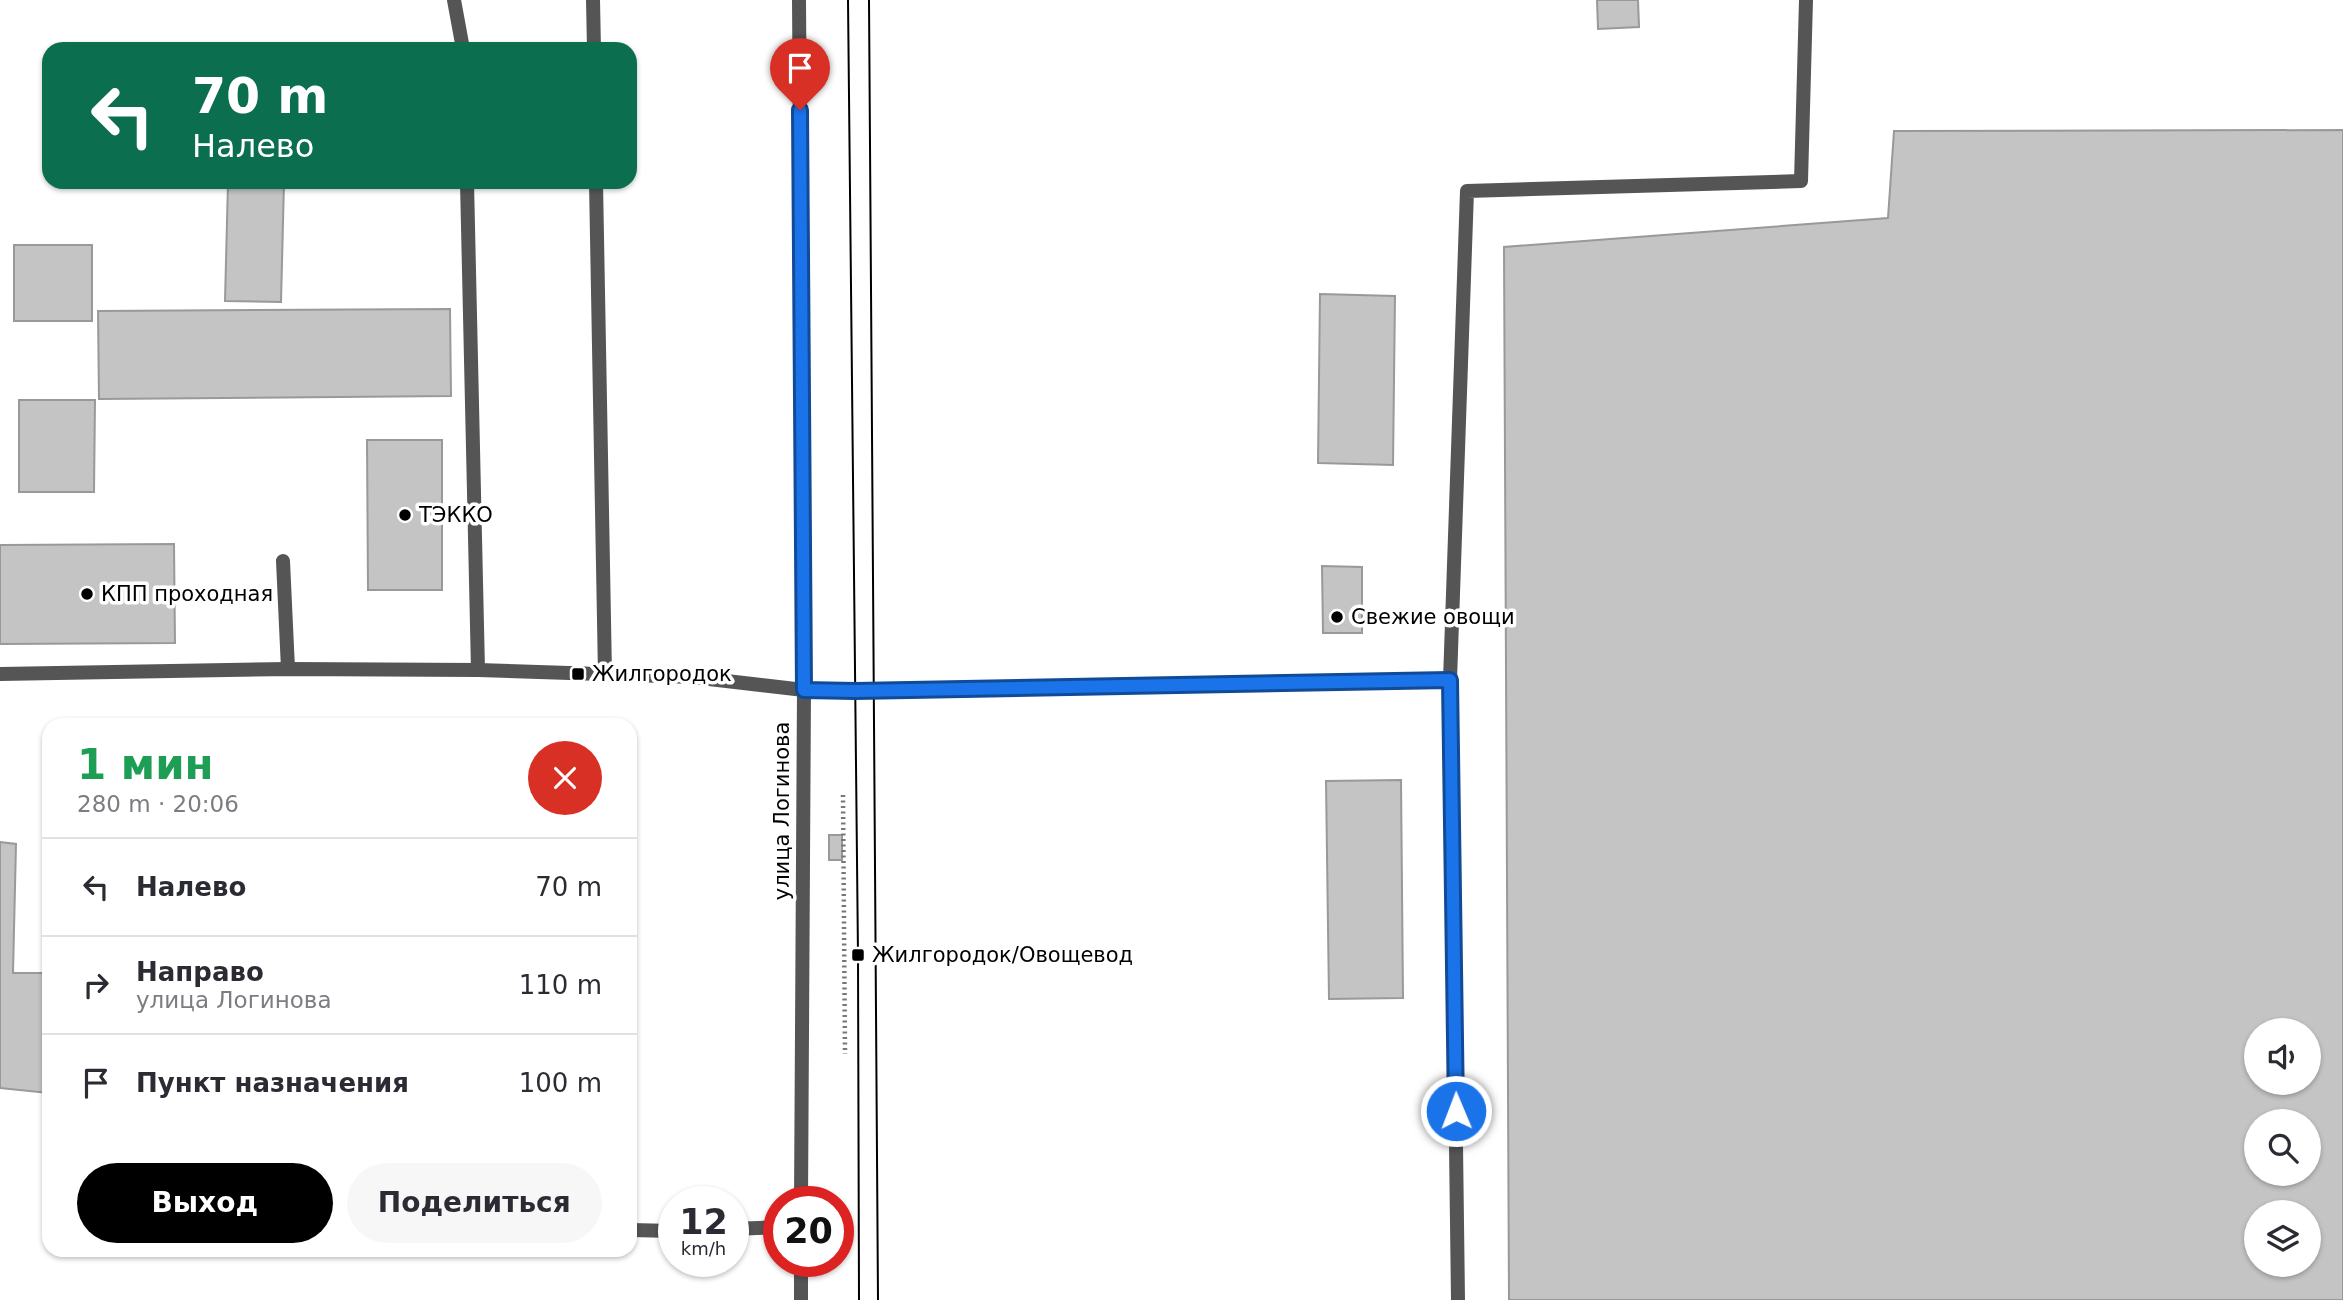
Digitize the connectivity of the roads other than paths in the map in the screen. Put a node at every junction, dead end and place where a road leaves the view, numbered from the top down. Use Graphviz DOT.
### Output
graph roads {
  1 [pos="454,0"];
  2 [pos="593,0"];
  3 [pos="799,0"];
  4 [pos="1806,0"];
  5 [pos="462,42"];
  6 [pos="594,42"];
  7 [pos="467,189"];
  8 [pos="596,189"];
  9 [pos="283,561"];
  10 [pos="288,669"];
  11 [pos="478,670"];
  12 [pos="0,674"];
  13 [pos="605,675"];
  14 [pos="1450,680"];
  15 [pos="804,690"];
  16 [pos="801,1186"];
  17 [pos="637,1230"];
  18 [pos="658,1231"];
  19 [pos="801,1277"];
  20 [pos="801,1300"];
  21 [pos="1458,1300"];
  1 -- 5 [label="street"];
  2 -- 6 [label="street"];
  3 -- 15 [label="street, улица Логинова"];
  4 -- 14 [label="street"];
  7 -- 11 [label="street"];
  8 -- 13 [label="street"];
  9 -- 10 [label="street"];
  10 -- 11 [label="street"];
  10 -- 12 [label="street"];
  11 -- 13 [label="street"];
  13 -- 15 [label="street"];
  14 -- 15 [label="street"];
  14 -- 21 [label="street"];
  15 -- 16 [label="street, улица Логинова"];
  17 -- 18 [label="street"];
  19 -- 20 [label="street"];
}
